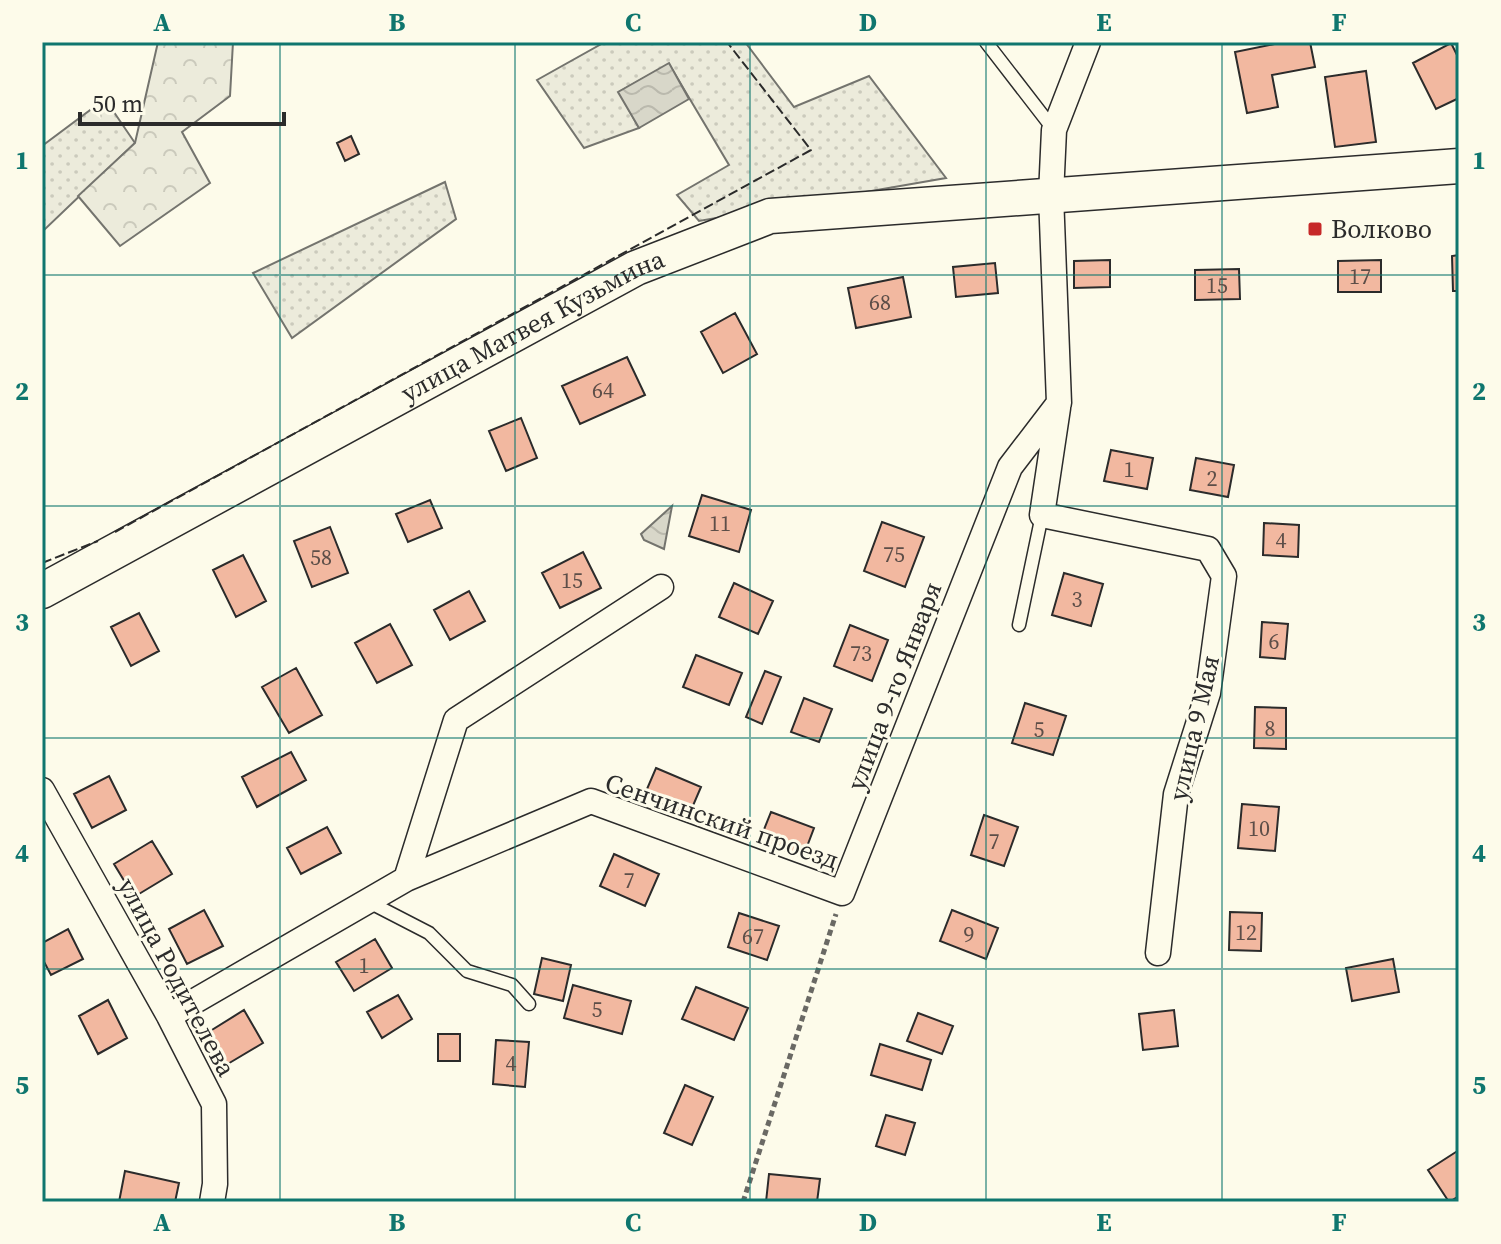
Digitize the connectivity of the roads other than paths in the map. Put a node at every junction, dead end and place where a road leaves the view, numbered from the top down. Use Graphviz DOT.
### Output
graph roads {
  1 [pos="986,42"];
  2 [pos="1088,42"];
  3 [pos="1054,130"];
  4 [pos="1459,166"];
  5 [pos="1058,194"];
  6 [pos="1059,403"];
  7 [pos="1042,515"];
  8 [pos="661,587"];
  9 [pos="42,591"];
  10 [pos="1019,625"];
  11 [pos="42,790"];
  12 [pos="50,821"];
  13 [pos="406,879"];
  14 [pos="842,893"];
  15 [pos="367,901"];
  16 [pos="1158,953"];
  17 [pos="529,1004"];
  18 [pos="169,1016"];
  19 [pos="212,1202"];
  1 -- 3 [label="lane"];
  2 -- 3 [label="street"];
  3 -- 5 [label="street"];
  4 -- 5 [label="main road"];
  5 -- 6 [label="street"];
  5 -- 9 [label="main road, улица Матвея Кузьмина"];
  6 -- 7 [label="street"];
  6 -- 14 [label="street, улица 9-го Января"];
  7 -- 10 [label="lane"];
  7 -- 16 [label="street, улица 9 Мая"];
  8 -- 13 [label="street"];
  11 -- 12 [label="street, улица Родителева"];
  12 -- 18 [label="street, улица Родителева"];
  13 -- 14 [label="street, Сенчинский проезд"];
  13 -- 15 [label="street, Сенчинский проезд"];
  15 -- 17 [label="lane"];
  15 -- 18 [label="street, Сенчинский проезд"];
  18 -- 19 [label="street, улица Родителева"];
}
